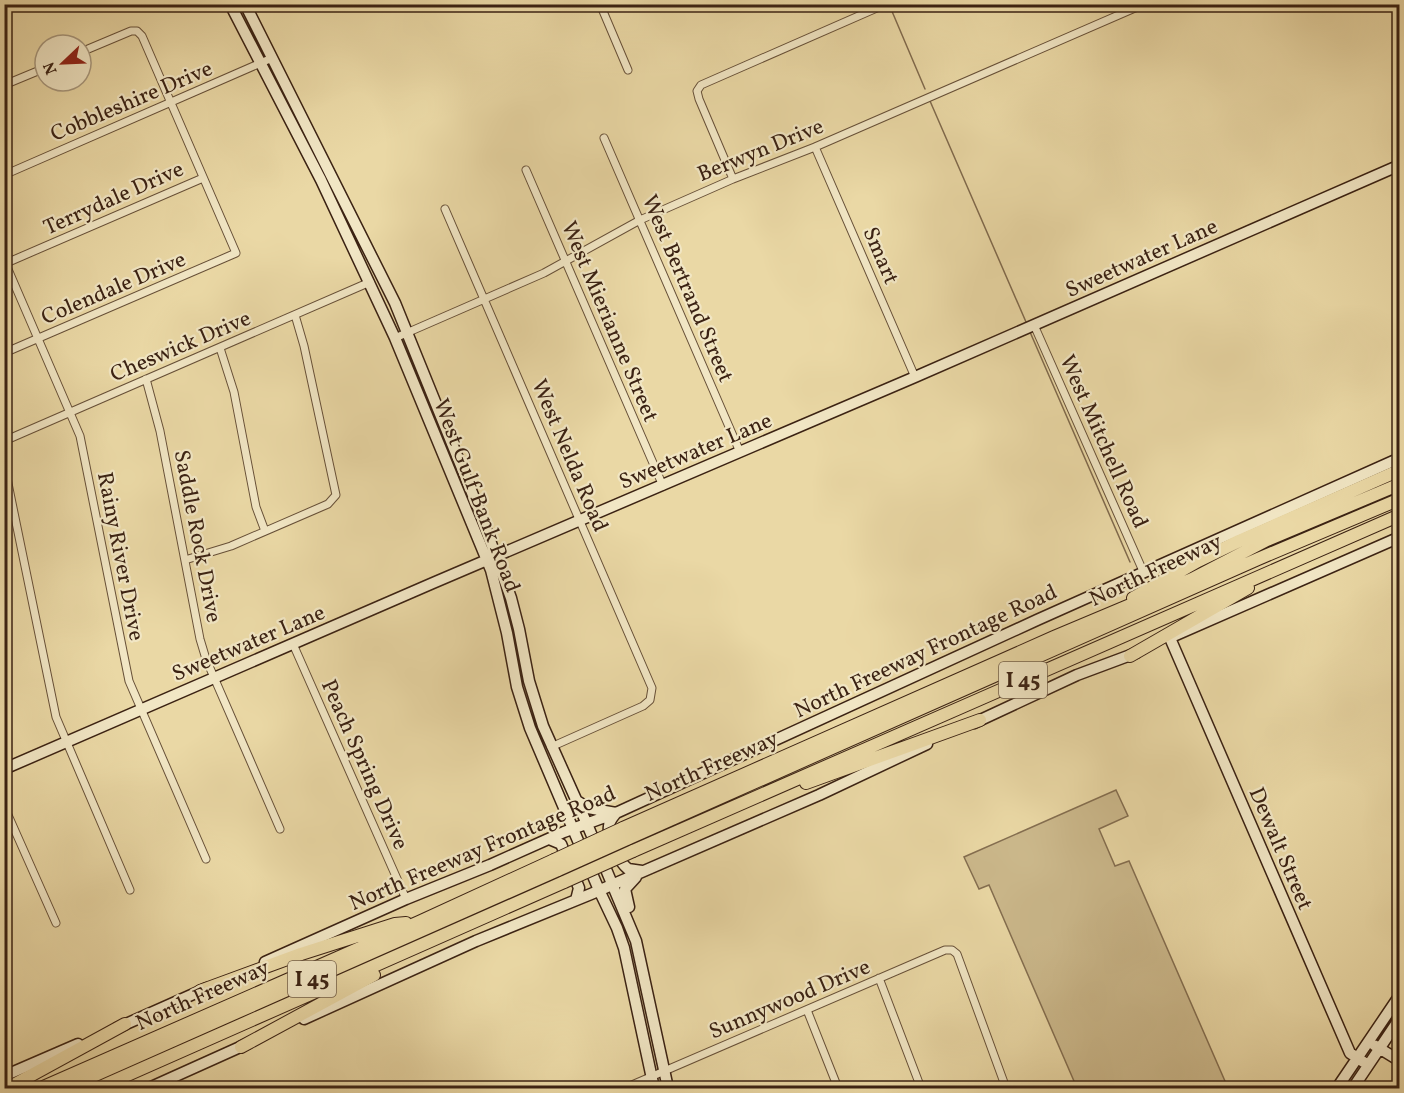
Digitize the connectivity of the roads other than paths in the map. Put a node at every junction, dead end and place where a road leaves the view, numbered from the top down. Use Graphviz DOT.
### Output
graph roads {
  1 [pos="230,4"];
  2 [pos="245,4"];
  3 [pos="600,4"];
  4 [pos="886,4"];
  5 [pos="1144,4"];
  6 [pos="93,47"];
  7 [pos="272,58"];
  8 [pos="261,64"];
  9 [pos="628,70"];
  10 [pos="33,73"];
  11 [pos="4,85"];
  12 [pos="171,103"];
  13 [pos="604,138"];
  14 [pos="816,147"];
  15 [pos="1400,165"];
  16 [pos="526,170"];
  17 [pos="4,175"];
  18 [pos="203,178"];
  19 [pos="734,179"];
  20 [pos="445,209"];
  21 [pos="640,220"];
  22 [pos="5,262"];
  23 [pos="566,262"];
  24 [pos="369,282"];
  25 [pos="484,299"];
  26 [pos="295,315"];
  27 [pos="1034,325"];
  28 [pos="408,332"];
  29 [pos="39,338"];
  30 [pos="395,338"];
  31 [pos="220,348"];
  32 [pos="4,353"];
  33 [pos="915,377"];
  34 [pos="146,379"];
  35 [pos="71,412"];
  36 [pos="4,441"];
  37 [pos="740,452"];
  38 [pos="1400,458"];
  39 [pos="4,464"];
  40 [pos="1400,470"];
  41 [pos="1400,484"];
  42 [pos="663,486"];
  43 [pos="1400,499"];
  44 [pos="1400,515"];
  45 [pos="579,520"];
  46 [pos="265,531"];
  47 [pos="1400,537"];
  48 [pos="1302,557"];
  49 [pos="492,559"];
  50 [pos="185,560"];
  51 [pos="1143,571"];
  52 [pos="1111,614"];
  53 [pos="1170,638"];
  54 [pos="293,644"];
  55 [pos="1130,656"];
  56 [pos="214,678"];
  57 [pos="140,710"];
  58 [pos="980,720"];
  59 [pos="65,742"];
  60 [pos="551,747"];
  61 [pos="4,769"];
  62 [pos="575,798"];
  63 [pos="561,800"];
  64 [pos="744,800"];
  65 [pos="4,806"];
  66 [pos="616,813"];
  67 [pos="587,824"];
  68 [pos="573,829"];
  69 [pos="280,830"];
  70 [pos="549,839"];
  71 [pos="628,839"];
  72 [pos="206,860"];
  73 [pos="556,865"];
  74 [pos="643,871"];
  75 [pos="612,884"];
  76 [pos="130,890"];
  77 [pos="599,890"];
  78 [pos="406,898"];
  79 [pos="576,900"];
  80 [pos="628,921"];
  81 [pos="419,922"];
  82 [pos="56,923"];
  83 [pos="453,932"];
  84 [pos="645,973"];
  85 [pos="630,977"];
  86 [pos="879,978"];
  87 [pos="200,991"];
  88 [pos="1400,995"];
  89 [pos="807,1010"];
  90 [pos="1400,1018"];
  91 [pos="125,1024"];
  92 [pos="1370,1042"];
  93 [pos="241,1047"];
  94 [pos="1379,1049"];
  95 [pos="1357,1058"];
  96 [pos="1400,1061"];
  97 [pos="1368,1065"];
  98 [pos="665,1072"];
  99 [pos="4,1076"];
  100 [pos="652,1083"];
  101 [pos="150,1088"];
  102 [pos="8,1089"];
  103 [pos="41,1089"];
  104 [pos="66,1089"];
  105 [pos="98,1089"];
  106 [pos="625,1089"];
  107 [pos="668,1089"];
  108 [pos="838,1089"];
  109 [pos="921,1089"];
  110 [pos="1006,1089"];
  111 [pos="1337,1089"];
  112 [pos="1353,1089"];
  1 -- 8 [label="main road, West Gulf Bank Road"];
  2 -- 7 [label="main road, West Gulf Bank Road"];
  3 -- 9 [label="street"];
  4 -- 19 [label="street"];
  5 -- 14 [label="street, Berwyn Drive"];
  6 -- 12 [label="street"];
  7 -- 8 [label="street, Cobbleshire Drive"];
  7 -- 28 [label="main road, West Gulf Bank Road"];
  8 -- 12 [label="street, Cobbleshire Drive"];
  8 -- 24 [label="main road, West Gulf Bank Road"];
  10 -- 11 [label="street"];
  12 -- 17 [label="street, Cobbleshire Drive"];
  12 -- 18 [label="street"];
  13 -- 21 [label="street, West Bertrand Street"];
  14 -- 19 [label="street, Berwyn Drive"];
  14 -- 33 [label="street, Smart"];
  15 -- 27 [label="main road, Sweetwater Lane"];
  16 -- 23 [label="street, West Mierianne Street"];
  18 -- 22 [label="street, Terrydale Drive"];
  18 -- 29 [label="street, Colendale Drive"];
  19 -- 21 [label="street, Berwyn Drive"];
  20 -- 25 [label="street, West Nelda Road"];
  21 -- 23 [label="street, Berwyn Drive"];
  21 -- 37 [label="street, West Bertrand Street"];
  22 -- 29 [label="street, Rainy River Drive"];
  23 -- 25 [label="street, Berwyn Drive"];
  23 -- 42 [label="street, West Mierianne Street"];
  24 -- 26 [label="street, Cheswick Drive"];
  24 -- 30 [label="main road, West Gulf Bank Road"];
  25 -- 28 [label="street, Berwyn Drive"];
  25 -- 45 [label="street, West Nelda Road"];
  26 -- 31 [label="street, Cheswick Drive"];
  26 -- 46 [label="street"];
  27 -- 33 [label="main road, Sweetwater Lane"];
  27 -- 51 [label="street, West Mitchell Road"];
  28 -- 30 [label="street, Berwyn Drive"];
  28 -- 49 [label="main road, West Gulf Bank Road"];
  29 -- 32 [label="street, Colendale Drive"];
  29 -- 35 [label="street, Rainy River Drive"];
  30 -- 49 [label="main road, West Gulf Bank Road"];
  31 -- 34 [label="street, Cheswick Drive"];
  31 -- 46 [label="street"];
  33 -- 37 [label="main road, Sweetwater Lane"];
  34 -- 35 [label="street, Cheswick Drive"];
  34 -- 50 [label="street, Saddle Rock Drive"];
  35 -- 36 [label="street, Cheswick Drive"];
  35 -- 57 [label="street, Rainy River Drive"];
  37 -- 42 [label="main road, Sweetwater Lane"];
  38 -- 51 [label="main road, North Freeway Frontage Road"];
  39 -- 59 [label="street"];
  40 -- 52 [label="highway"];
  41 -- 52 [label="highway, North Freeway / I 45"];
  42 -- 45 [label="main road, Sweetwater Lane"];
  43 -- 71 [label="highway, North Freeway"];
  44 -- 48 [label="highway, North Freeway / I 45"];
  45 -- 49 [label="main road, Sweetwater Lane"];
  45 -- 60 [label="street, West Nelda Road"];
  46 -- 50 [label="street"];
  47 -- 53 [label="main road"];
  48 -- 55 [label="highway"];
  48 -- 64 [label="highway, North Freeway / I 45"];
  49 -- 54 [label="main road, Sweetwater Lane"];
  49 -- 60 [label="main road, West Gulf Bank Road"];
  49 -- 63 [label="main road, West Gulf Bank Road"];
  50 -- 56 [label="street, Saddle Rock Drive"];
  51 -- 66 [label="main road, North Freeway Frontage Road"];
  52 -- 71 [label="highway, North Freeway / I 45"];
  53 -- 55 [label="main road"];
  53 -- 95 [label="main road, Dewalt Street"];
  54 -- 56 [label="main road, Sweetwater Lane"];
  54 -- 78 [label="street, Peach Spring Drive"];
  55 -- 58 [label="main road"];
  56 -- 57 [label="main road, Sweetwater Lane"];
  56 -- 69 [label="street, Saddle Rock Drive"];
  57 -- 59 [label="main road, Sweetwater Lane"];
  57 -- 72 [label="street, Rainy River Drive"];
  58 -- 64 [label="highway"];
  58 -- 74 [label="main road"];
  59 -- 61 [label="main road, Sweetwater Lane"];
  59 -- 76 [label="street"];
  60 -- 62 [label="main road, West Gulf Bank Road"];
  62 -- 63 [label="main road"];
  62 -- 66 [label="main road"];
  62 -- 67 [label="main road, West Gulf Bank Road"];
  63 -- 68 [label="main road, West Gulf Bank Road"];
  64 -- 71 [label="highway, North Freeway / I 45"];
  65 -- 82 [label="street"];
  66 -- 67 [label="main road, North Freeway Frontage Road"];
  66 -- 74 [label="main road"];
  67 -- 68 [label="main road, North Freeway Frontage Road"];
  67 -- 75 [label="main road, West Gulf Bank Road"];
  68 -- 70 [label="main road, North Freeway Frontage Road"];
  68 -- 77 [label="main road, West Gulf Bank Road"];
  70 -- 78 [label="main road, North Freeway Frontage Road"];
  70 -- 79 [label="main road"];
  71 -- 73 [label="highway, North Freeway / I 45, bridge"];
  71 -- 83 [label="highway, North Freeway / I 45, bridge"];
  73 -- 81 [label="highway, North Freeway / I 45"];
  73 -- 104 [label="highway, North Freeway / I 45"];
  74 -- 75 [label="main road"];
  74 -- 80 [label="main road"];
  75 -- 77 [label="main road"];
  75 -- 80 [label="main road, West Gulf Bank Road"];
  77 -- 79 [label="main road"];
  77 -- 85 [label="main road, West Gulf Bank Road"];
  78 -- 87 [label="main road, North Freeway Frontage Road"];
  79 -- 93 [label="main road"];
  80 -- 84 [label="main road, West Gulf Bank Road"];
  81 -- 87 [label="highway"];
  81 -- 103 [label="highway, North Freeway / I 45"];
  83 -- 93 [label="highway"];
  83 -- 105 [label="highway, North Freeway / I 45"];
  84 -- 85 [label="main road"];
  84 -- 98 [label="main road, West Gulf Bank Road"];
  85 -- 100 [label="main road, West Gulf Bank Road"];
  86 -- 89 [label="street, Sunnywood Drive"];
  86 -- 109 [label="street"];
  86 -- 110 [label="street, Sunnywood Drive"];
  87 -- 91 [label="main road, North Freeway Frontage Road"];
  88 -- 92 [label="main road"];
  89 -- 98 [label="street, Sunnywood Drive"];
  89 -- 108 [label="street"];
  90 -- 94 [label="main road"];
  91 -- 99 [label="main road, North Freeway Frontage Road"];
  91 -- 102 [label="highway"];
  92 -- 94 [label="main road"];
  92 -- 95 [label="main road"];
  93 -- 101 [label="main road"];
  94 -- 96 [label="main road"];
  94 -- 97 [label="main road"];
  95 -- 97 [label="main road, Dewalt Street"];
  95 -- 111 [label="main road"];
  97 -- 112 [label="main road"];
  98 -- 100 [label="street, Sunnywood Drive"];
  98 -- 107 [label="main road, West Gulf Bank Road"];
  100 -- 106 [label="street, Sunnywood Drive"];
}
